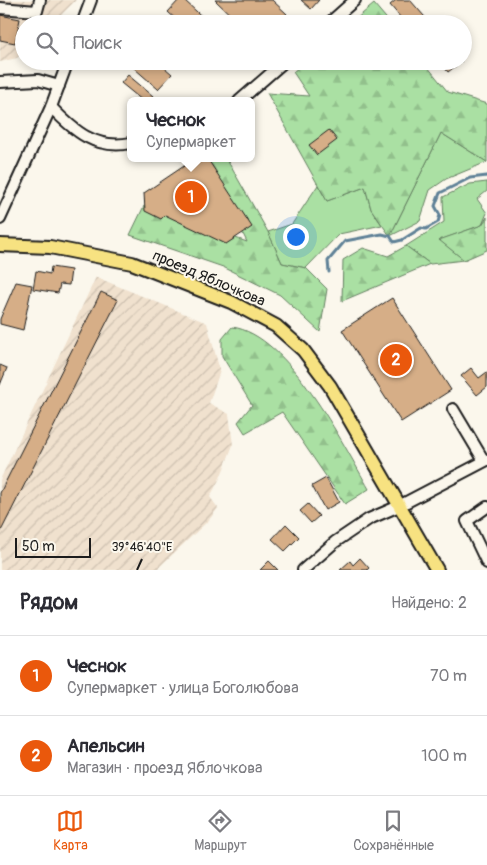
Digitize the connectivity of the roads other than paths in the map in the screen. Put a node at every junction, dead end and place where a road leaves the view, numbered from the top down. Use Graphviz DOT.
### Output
graph roads {
  1 [pos="40,0"];
  2 [pos="91,0"];
  3 [pos="355,0"];
  4 [pos="0,8"];
  5 [pos="85,15"];
  6 [pos="338,15"];
  7 [pos="65,70"];
  8 [pos="275,70"];
  9 [pos="0,82"];
  10 [pos="59,86"];
  11 [pos="244,97"];
  12 [pos="51,107"];
  13 [pos="127,143"];
  14 [pos="0,219"];
  15 [pos="0,245"];
  16 [pos="453,409"];
  17 [pos="486,460"];
  18 [pos="399,506"];
  19 [pos="487,507"];
  20 [pos="487,563"];
  21 [pos="303,570"];
  22 [pos="437,570"];
  1 -- 4 [label="street"];
  2 -- 5 [label="street"];
  3 -- 6 [label="street"];
  7 -- 10 [label="street"];
  8 -- 11 [label="street"];
  9 -- 10 [label="street"];
  10 -- 12 [label="street"];
  12 -- 13 [label="street"];
  12 -- 14 [label="street"];
  15 -- 18 [label="main road, проезд Яблочкова"];
  16 -- 17 [label="street"];
  17 -- 18 [label="street"];
  18 -- 21 [label="street"];
  18 -- 22 [label="main road, проезд Яблочкова"];
  19 -- 20 [label="street"];
}
